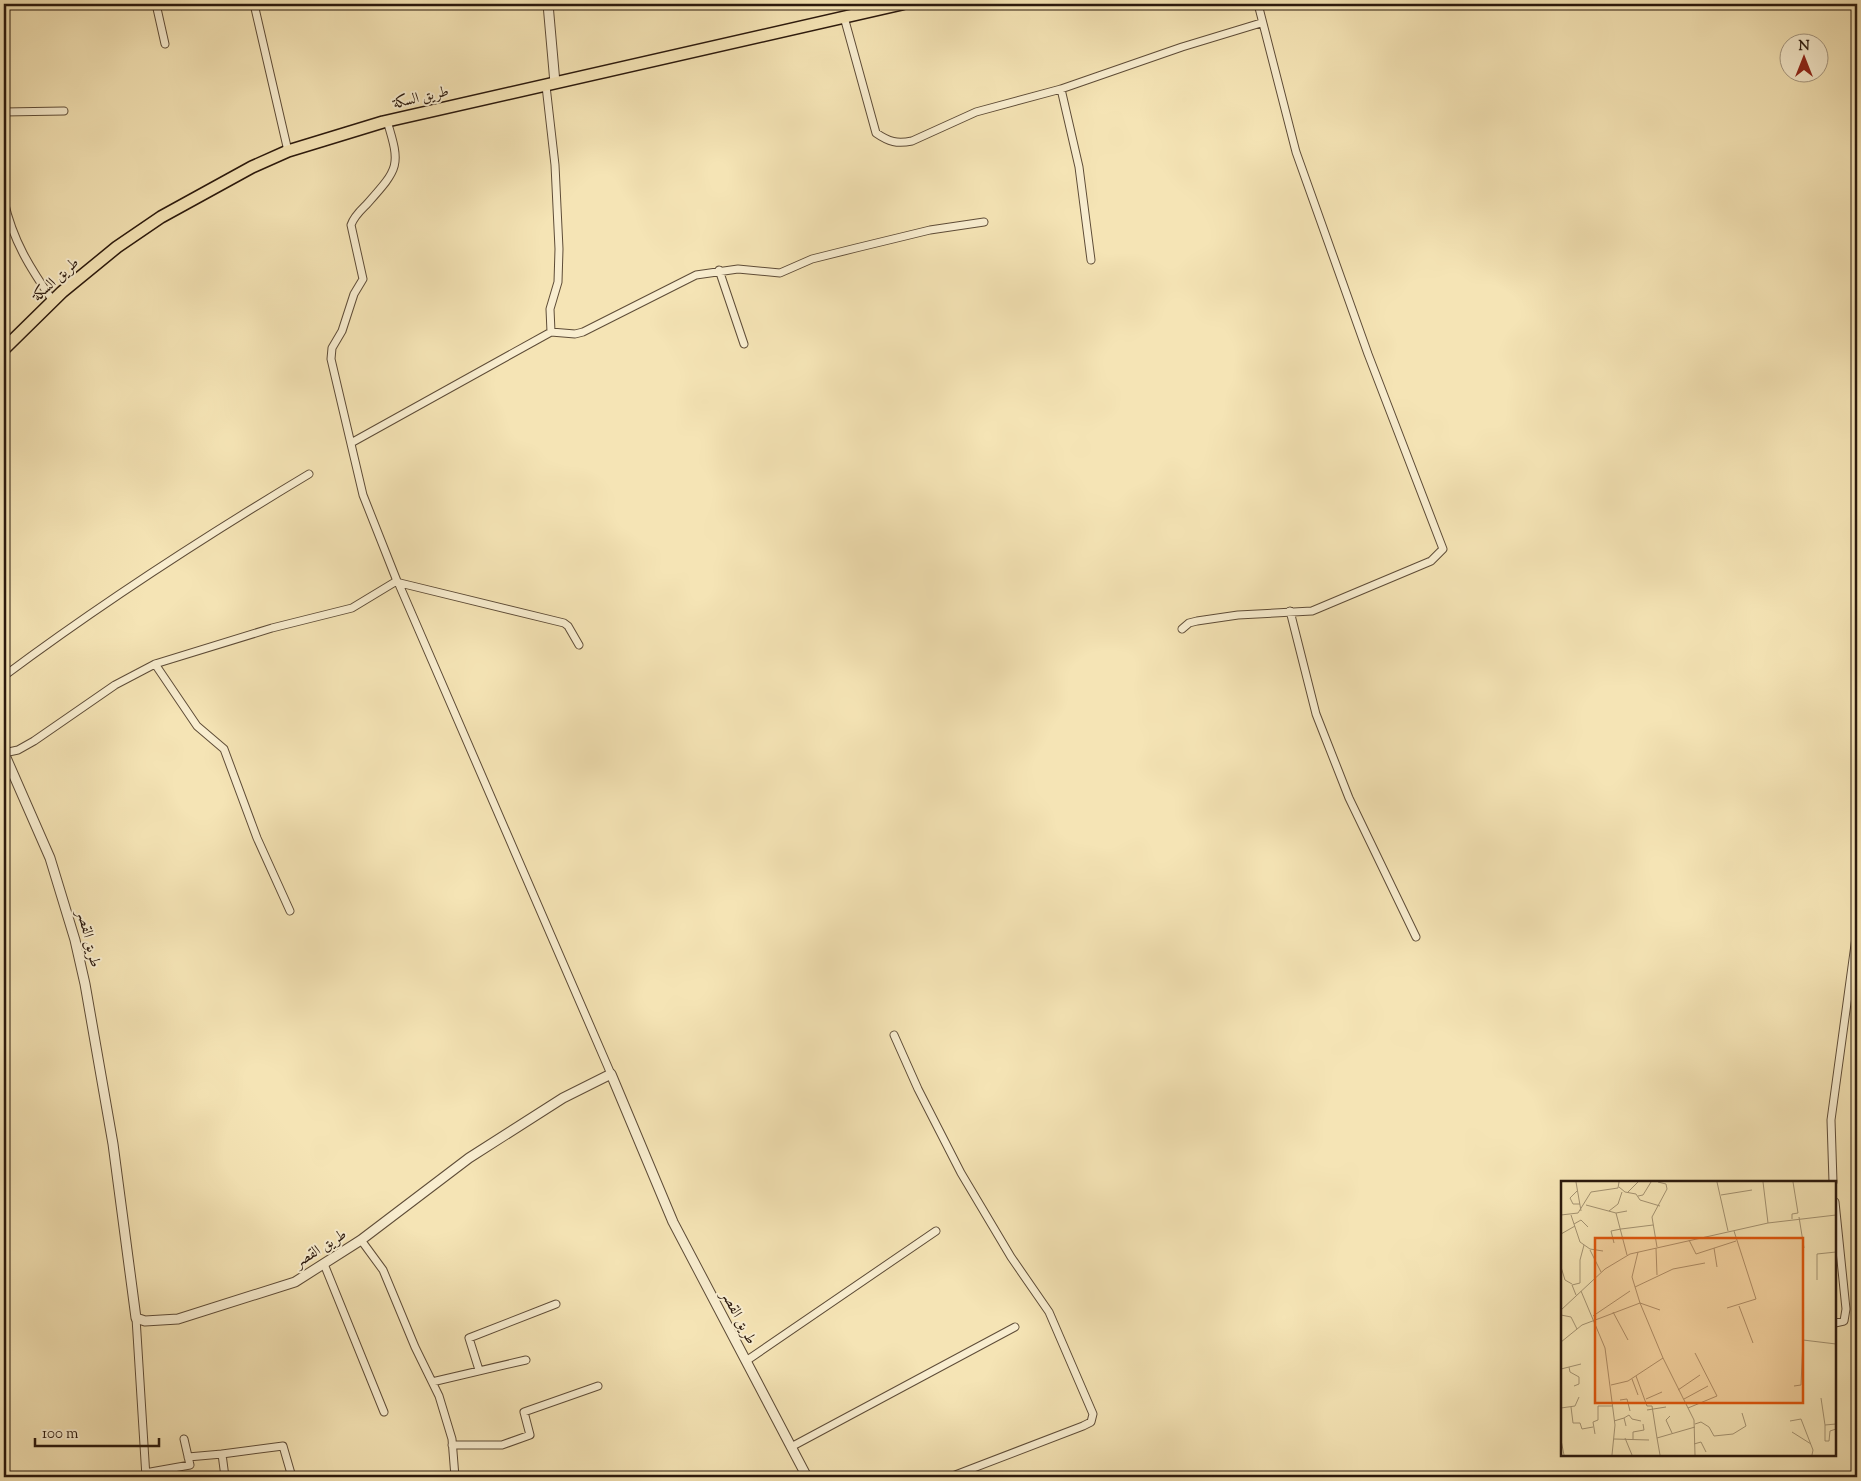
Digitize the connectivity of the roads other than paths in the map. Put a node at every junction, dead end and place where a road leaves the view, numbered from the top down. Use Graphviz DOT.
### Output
graph roads {
  1 [pos="156,4"];
  2 [pos="254,4"];
  3 [pos="548,4"];
  4 [pos="902,4"];
  5 [pos="1258,4"];
  6 [pos="844,18"];
  7 [pos="1262,23"];
  8 [pos="165,44"];
  9 [pos="550,85"];
  10 [pos="1061,89"];
  11 [pos="64,111"];
  12 [pos="4,112"];
  13 [pos="387,121"];
  14 [pos="288,151"];
  15 [pos="4,200"];
  16 [pos="984,222"];
  17 [pos="1091,260"];
  18 [pos="719,270"];
  19 [pos="53,302"];
  20 [pos="551,332"];
  21 [pos="744,344"];
  22 [pos="4,349"];
  23 [pos="351,443"];
  24 [pos="308,474"];
  25 [pos="398,582"];
  26 [pos="1290,611"];
  27 [pos="1182,629"];
  28 [pos="579,646"];
  29 [pos="155,664"];
  30 [pos="4,676"];
  31 [pos="4,753"];
  32 [pos="290,911"];
  33 [pos="1857,930"];
  34 [pos="1416,937"];
  35 [pos="894,1035"];
  36 [pos="611,1074"];
  37 [pos="1833,1181"];
  38 [pos="1836,1212"];
  39 [pos="936,1231"];
  40 [pos="361,1240"];
  41 [pos="324,1264"];
  42 [pos="556,1304"];
  43 [pos="136,1318"];
  44 [pos="1836,1323"];
  45 [pos="1015,1327"];
  46 [pos="526,1360"];
  47 [pos="746,1361"];
  48 [pos="479,1370"];
  49 [pos="432,1382"];
  50 [pos="598,1386"];
  51 [pos="384,1412"];
  52 [pos="184,1439"];
  53 [pos="452,1445"];
  54 [pos="791,1447"];
  55 [pos="222,1454"];
  56 [pos="188,1458"];
  57 [pos="145,1475"];
  58 [pos="225,1477"];
  59 [pos="292,1477"];
  60 [pos="455,1477"];
  61 [pos="807,1477"];
  62 [pos="950,1477"];
  1 -- 8 [label="street"];
  2 -- 14 [label="street"];
  3 -- 9 [label="street"];
  4 -- 6 [label="main road, طريق السكة"];
  5 -- 7 [label="street"];
  6 -- 9 [label="main road, طريق السكة"];
  6 -- 10 [label="street"];
  7 -- 10 [label="street"];
  7 -- 26 [label="street"];
  9 -- 13 [label="main road, طريق السكة"];
  9 -- 20 [label="street"];
  10 -- 17 [label="street"];
  11 -- 12 [label="street"];
  13 -- 14 [label="main road, طريق السكة"];
  13 -- 23 [label="street"];
  14 -- 19 [label="main road, طريق السكة"];
  15 -- 19 [label="street"];
  16 -- 18 [label="street"];
  18 -- 20 [label="street"];
  18 -- 21 [label="street"];
  19 -- 22 [label="main road, طريق السكة"];
  20 -- 23 [label="street"];
  23 -- 25 [label="street"];
  24 -- 30 [label="street"];
  25 -- 28 [label="street"];
  25 -- 29 [label="street"];
  25 -- 36 [label="street"];
  26 -- 27 [label="street"];
  26 -- 34 [label="street"];
  29 -- 31 [label="street"];
  29 -- 32 [label="street"];
  31 -- 43 [label="street, طريق القصر"];
  33 -- 37 [label="street"];
  35 -- 62 [label="street"];
  36 -- 40 [label="street, طريق القصر"];
  36 -- 47 [label="street, طريق القصر"];
  38 -- 44 [label="street"];
  39 -- 47 [label="street"];
  40 -- 41 [label="street, طريق القصر"];
  40 -- 49 [label="street"];
  41 -- 43 [label="street, طريق القصر"];
  41 -- 51 [label="street"];
  42 -- 48 [label="street"];
  43 -- 57 [label="street"];
  45 -- 54 [label="street"];
  46 -- 48 [label="street"];
  47 -- 54 [label="street, طريق القصر"];
  48 -- 49 [label="street"];
  49 -- 53 [label="street"];
  50 -- 53 [label="street"];
  52 -- 56 [label="street"];
  53 -- 60 [label="street"];
  54 -- 61 [label="street, طريق القصر"];
  55 -- 56 [label="street"];
  55 -- 58 [label="street"];
  55 -- 59 [label="street"];
  56 -- 57 [label="street"];
}
